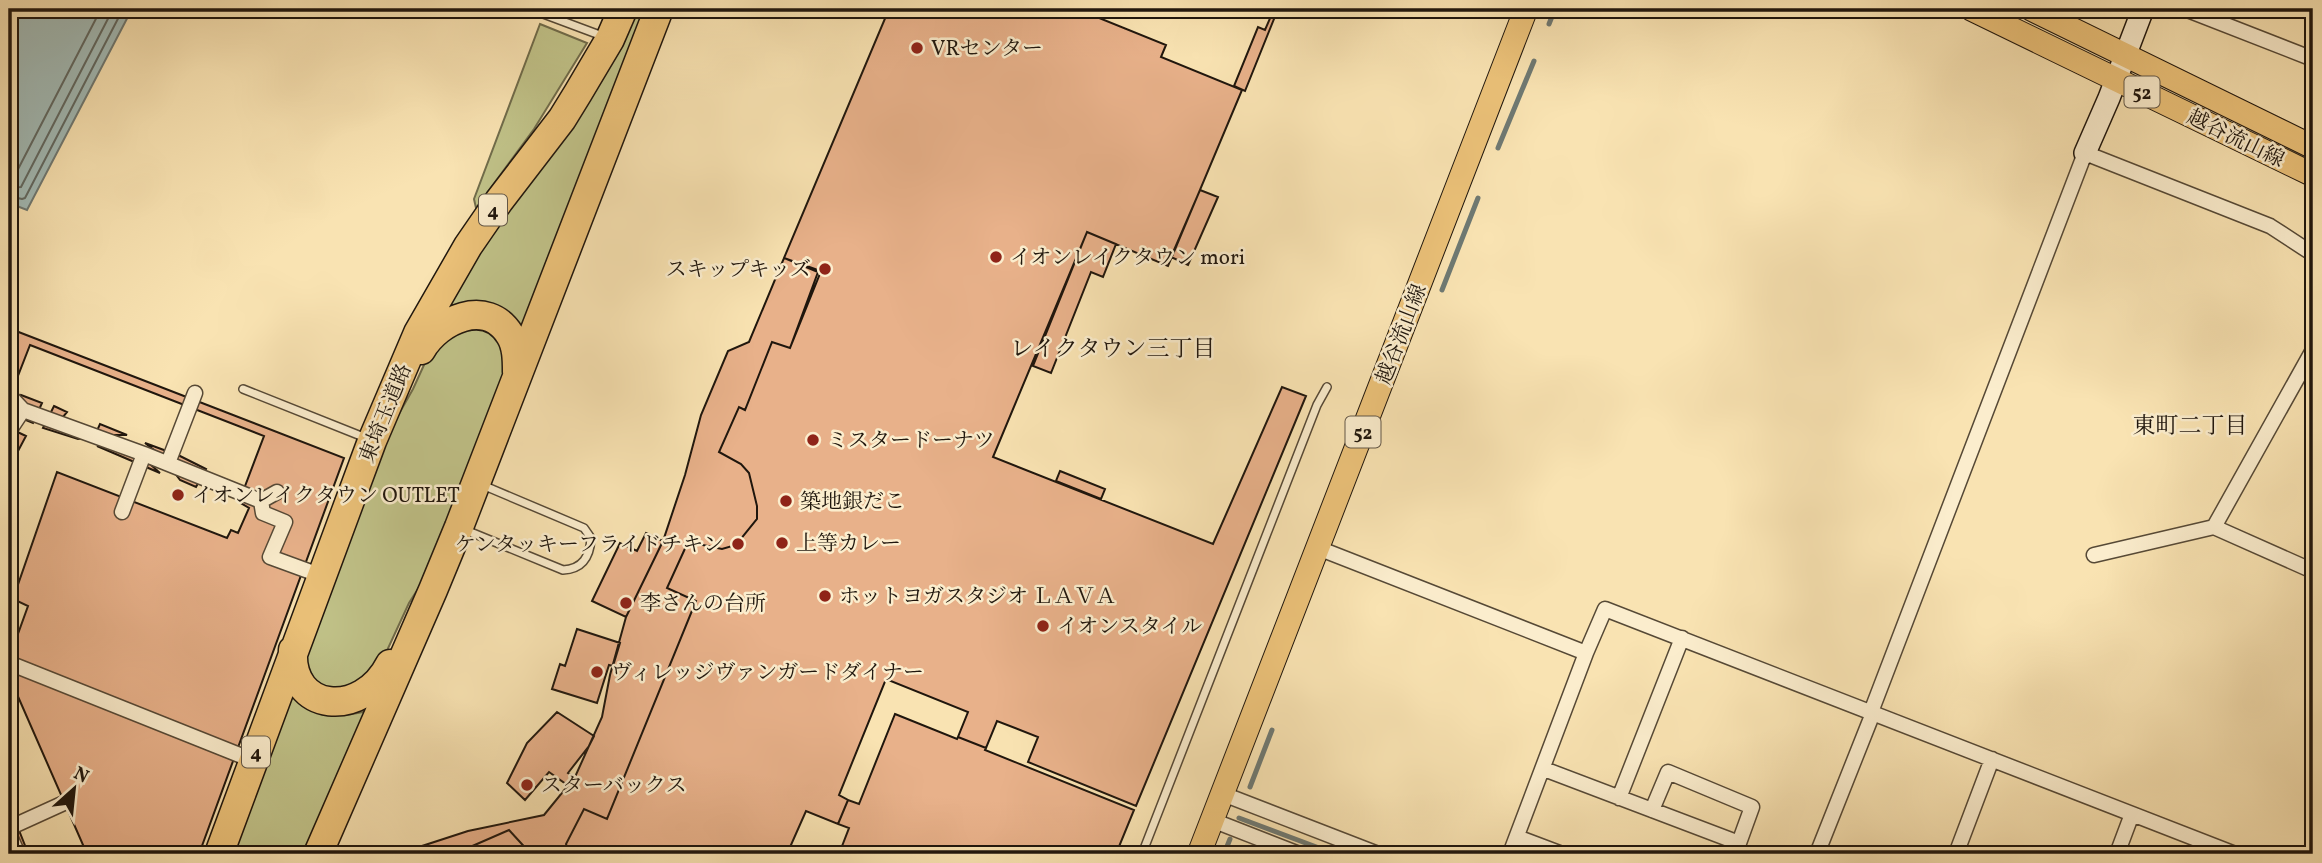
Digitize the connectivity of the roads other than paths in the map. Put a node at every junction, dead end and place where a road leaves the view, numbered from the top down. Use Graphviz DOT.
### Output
graph roads {
  1 [pos="530,9"];
  2 [pos="623,9"];
  3 [pos="659,9"];
  4 [pos="1526,9"];
  5 [pos="1971,9"];
  6 [pos="2031,9"];
  7 [pos="2143,9"];
  8 [pos="2185,9"];
  9 [pos="610,38"];
  10 [pos="2125,55"];
  11 [pos="2313,59"];
  12 [pos="2116,80"];
  13 [pos="2313,147"];
  14 [pos="2085,153"];
  15 [pos="2313,175"];
  16 [pos="2311,248"];
  17 [pos="2313,350"];
  18 [pos="517,378"];
  19 [pos="1327,387"];
  20 [pos="243,389"];
  21 [pos="195,393"];
  22 [pos="9,395"];
  23 [pos="23,410"];
  24 [pos="9,431"];
  25 [pos="376,432"];
  26 [pos="144,454"];
  27 [pos="168,463"];
  28 [pos="477,482"];
  29 [pos="277,492"];
  30 [pos="261,501"];
  31 [pos="122,512"];
  32 [pos="459,527"];
  33 [pos="2214,527"];
  34 [pos="1318,548"];
  35 [pos="2094,555"];
  36 [pos="2313,571"];
  37 [pos="311,572"];
  38 [pos="433,590"];
  39 [pos="1682,638"];
  40 [pos="293,650"];
  41 [pos="1586,653"];
  42 [pos="9,663"];
  43 [pos="1872,713"];
  44 [pos="242,756"];
  45 [pos="1992,759"];
  46 [pos="1544,769"];
  47 [pos="1223,793"];
  48 [pos="1619,797"];
  49 [pos="64,803"];
  50 [pos="1652,810"];
  51 [pos="2132,814"];
  52 [pos="1212,820"];
  53 [pos="9,831"];
  54 [pos="1517,837"];
  55 [pos="1737,849"];
  56 [pos="18,854"];
  57 [pos="219,854"];
  58 [pos="318,854"];
  59 [pos="1142,854"];
  60 [pos="1199,854"];
  61 [pos="1299,854"];
  62 [pos="1378,854"];
  63 [pos="1510,854"];
  64 [pos="1562,854"];
  65 [pos="1817,854"];
  66 [pos="1955,854"];
  67 [pos="2117,854"];
  68 [pos="2235,854"];
  1 -- 9 [label="lane"];
  2 -- 9 [label="highway, 東埼玉道路 / 4"];
  3 -- 18 [label="highway, 4"];
  4 -- 34 [label="main road, 越谷流山線 / 52"];
  5 -- 12 [label="main road, 越谷流山線 / 52"];
  6 -- 10 [label="main road, 越谷流山線 / 52"];
  7 -- 10 [label="street"];
  8 -- 11 [label="street"];
  9 -- 25 [label="highway, 東埼玉道路 / 4"];
  10 -- 12 [label="street"];
  10 -- 13 [label="main road, 越谷流山線 / 52"];
  12 -- 14 [label="street"];
  12 -- 15 [label="main road, 越谷流山線 / 52"];
  14 -- 16 [label="street"];
  14 -- 43 [label="street"];
  17 -- 33 [label="street"];
  18 -- 25 [label="highway, 4"];
  18 -- 28 [label="highway, 4"];
  19 -- 59 [label="lane"];
  20 -- 25 [label="lane"];
  21 -- 27 [label="street"];
  22 -- 23 [label="street"];
  23 -- 24 [label="street"];
  23 -- 26 [label="street"];
  25 -- 40 [label="highway, 東埼玉道路 / 4"];
  26 -- 27 [label="street"];
  26 -- 31 [label="street"];
  27 -- 30 [label="street"];
  28 -- 32 [label="highway, 4"];
  28 -- 32 [label="lane"];
  29 -- 30 [label="street"];
  30 -- 37 [label="street"];
  32 -- 38 [label="highway, 4"];
  33 -- 35 [label="street"];
  33 -- 36 [label="street"];
  34 -- 41 [label="street"];
  34 -- 47 [label="main road, 越谷流山線 / 52"];
  38 -- 40 [label="highway, 4"];
  38 -- 58 [label="highway, 4"];
  39 -- 41 [label="street"];
  39 -- 43 [label="street"];
  39 -- 48 [label="street"];
  40 -- 57 [label="highway, 東埼玉道路 / 4"];
  41 -- 46 [label="street"];
  42 -- 44 [label="street"];
  43 -- 45 [label="street"];
  43 -- 65 [label="street"];
  45 -- 51 [label="street"];
  45 -- 66 [label="street"];
  46 -- 48 [label="street"];
  46 -- 54 [label="street"];
  47 -- 52 [label="main road, 越谷流山線 / 52"];
  47 -- 62 [label="street"];
  48 -- 50 [label="street"];
  49 -- 53 [label="street"];
  50 -- 55 [label="street"];
  50 -- 55 [label="street"];
  51 -- 67 [label="street"];
  51 -- 68 [label="street"];
  52 -- 60 [label="main road, 越谷流山線 / 52"];
  52 -- 61 [label="street"];
  53 -- 56 [label="street"];
  54 -- 63 [label="street"];
  54 -- 64 [label="street"];
}
